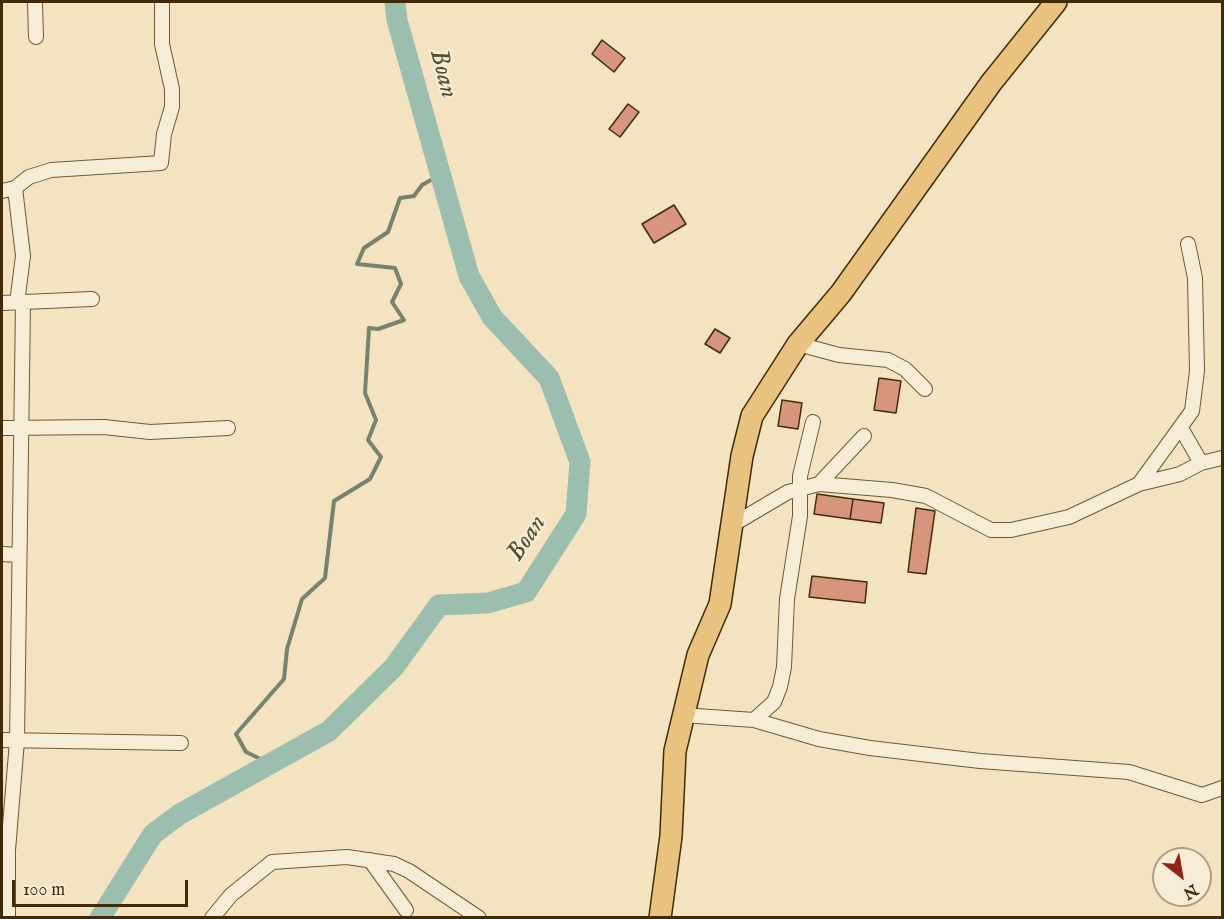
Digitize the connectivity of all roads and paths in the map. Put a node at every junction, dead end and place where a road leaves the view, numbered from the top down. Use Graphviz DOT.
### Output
graph roads {
  1 [pos="35,2"];
  2 [pos="162,2"];
  3 [pos="1056,2"];
  4 [pos="36,37"];
  5 [pos="8,190"];
  6 [pos="1188,244"];
  7 [pos="92,298"];
  8 [pos="2,303"];
  9 [pos="20,303"];
  10 [pos="798,344"];
  11 [pos="925,389"];
  12 [pos="813,422"];
  13 [pos="2,428"];
  14 [pos="228,428"];
  15 [pos="1181,428"];
  16 [pos="20,429"];
  17 [pos="864,436"];
  18 [pos="1222,458"];
  19 [pos="1201,463"];
  20 [pos="819,484"];
  21 [pos="1139,484"];
  22 [pos="800,488"];
  23 [pos="732,525"];
  24 [pos="2,554"];
  25 [pos="19,555"];
  26 [pos="682,715"];
  27 [pos="754,720"];
  28 [pos="2,740"];
  29 [pos="17,741"];
  30 [pos="181,743"];
  31 [pos="1222,788"];
  32 [pos="5,850"];
  33 [pos="370,860"];
  34 [pos="406,910"];
  35 [pos="8,918"];
  36 [pos="212,918"];
  37 [pos="479,918"];
  38 [pos="660,918"];
  1 -- 4 [label="street"];
  2 -- 5 [label="street"];
  3 -- 10 [label="main road"];
  5 -- 9 [label="street"];
  6 -- 15 [label="street"];
  7 -- 9 [label="street"];
  8 -- 9 [label="street"];
  9 -- 16 [label="street"];
  10 -- 11 [label="street"];
  10 -- 23 [label="main road"];
  12 -- 22 [label="street"];
  13 -- 16 [label="street"];
  14 -- 16 [label="street"];
  15 -- 19 [label="street"];
  15 -- 21 [label="street"];
  16 -- 25 [label="street"];
  17 -- 20 [label="street"];
  18 -- 19 [label="street"];
  19 -- 21 [label="street"];
  20 -- 21 [label="street"];
  20 -- 22 [label="street"];
  22 -- 23 [label="street"];
  22 -- 27 [label="street"];
  23 -- 26 [label="main road"];
  24 -- 25 [label="street"];
  25 -- 29 [label="street"];
  26 -- 27 [label="street"];
  26 -- 38 [label="main road"];
  27 -- 31 [label="street"];
  28 -- 29 [label="street"];
  29 -- 30 [label="street"];
  29 -- 32 [label="street"];
  32 -- 35 [label="street"];
  33 -- 34 [label="street"];
  33 -- 36 [label="street"];
  33 -- 37 [label="street"];
}
